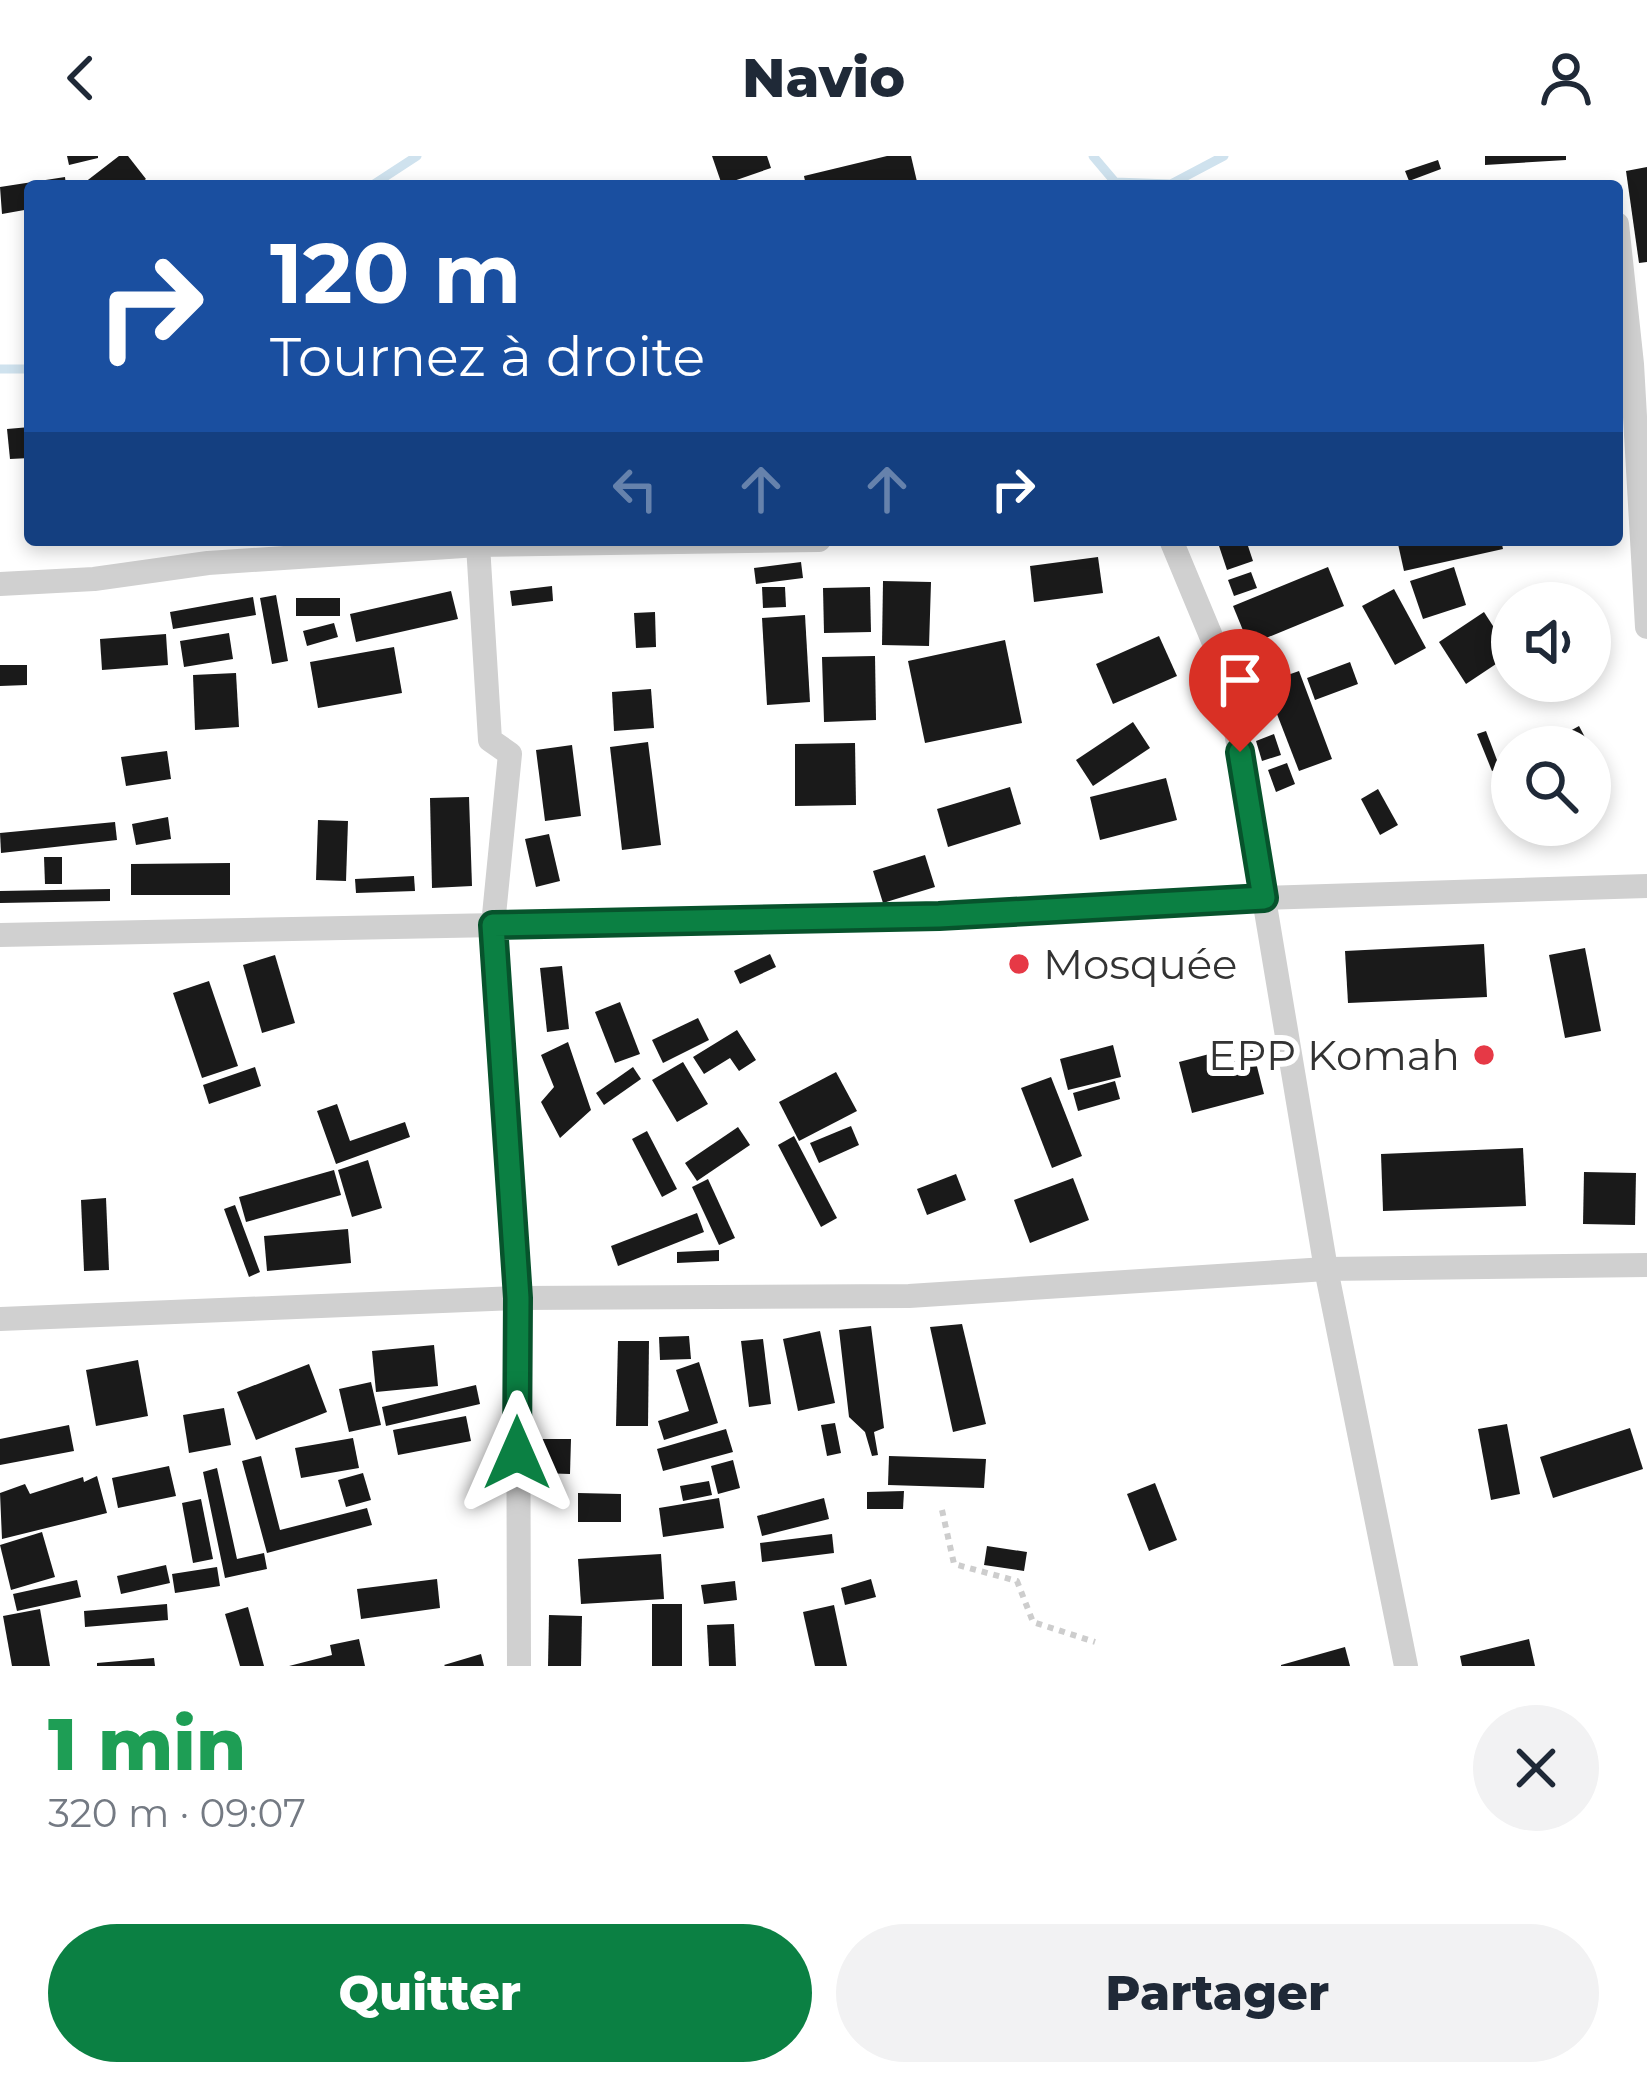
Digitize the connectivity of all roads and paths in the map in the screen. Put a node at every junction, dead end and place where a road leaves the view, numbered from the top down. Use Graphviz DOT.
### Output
graph roads {
  1 [pos="1623,260"];
  2 [pos="1640,362"];
  3 [pos="462,546"];
  4 [pos="478,546"];
  5 [pos="1174,546"];
  6 [pos="0,584"];
  7 [pos="1647,627"];
  8 [pos="1647,886"];
  9 [pos="1264,898"];
  10 [pos="493,925"];
  11 [pos="0,935"];
  12 [pos="1647,1265"];
  13 [pos="1326,1269"];
  14 [pos="518,1298"];
  15 [pos="0,1319"];
  16 [pos="942,1510"];
  17 [pos="1095,1642"];
  18 [pos="519,1666"];
  19 [pos="1406,1666"];
  1 -- 2 [label="street"];
  2 -- 7 [label="street"];
  3 -- 6 [label="street"];
  4 -- 10 [label="street"];
  5 -- 9 [label="street"];
  8 -- 9 [label="street"];
  9 -- 10 [label="street"];
  9 -- 13 [label="street"];
  10 -- 11 [label="street"];
  10 -- 14 [label="street"];
  12 -- 13 [label="street"];
  13 -- 14 [label="street"];
  13 -- 19 [label="street"];
  14 -- 15 [label="street"];
  14 -- 18 [label="street"];
  16 -- 17 [label="path"];
}
